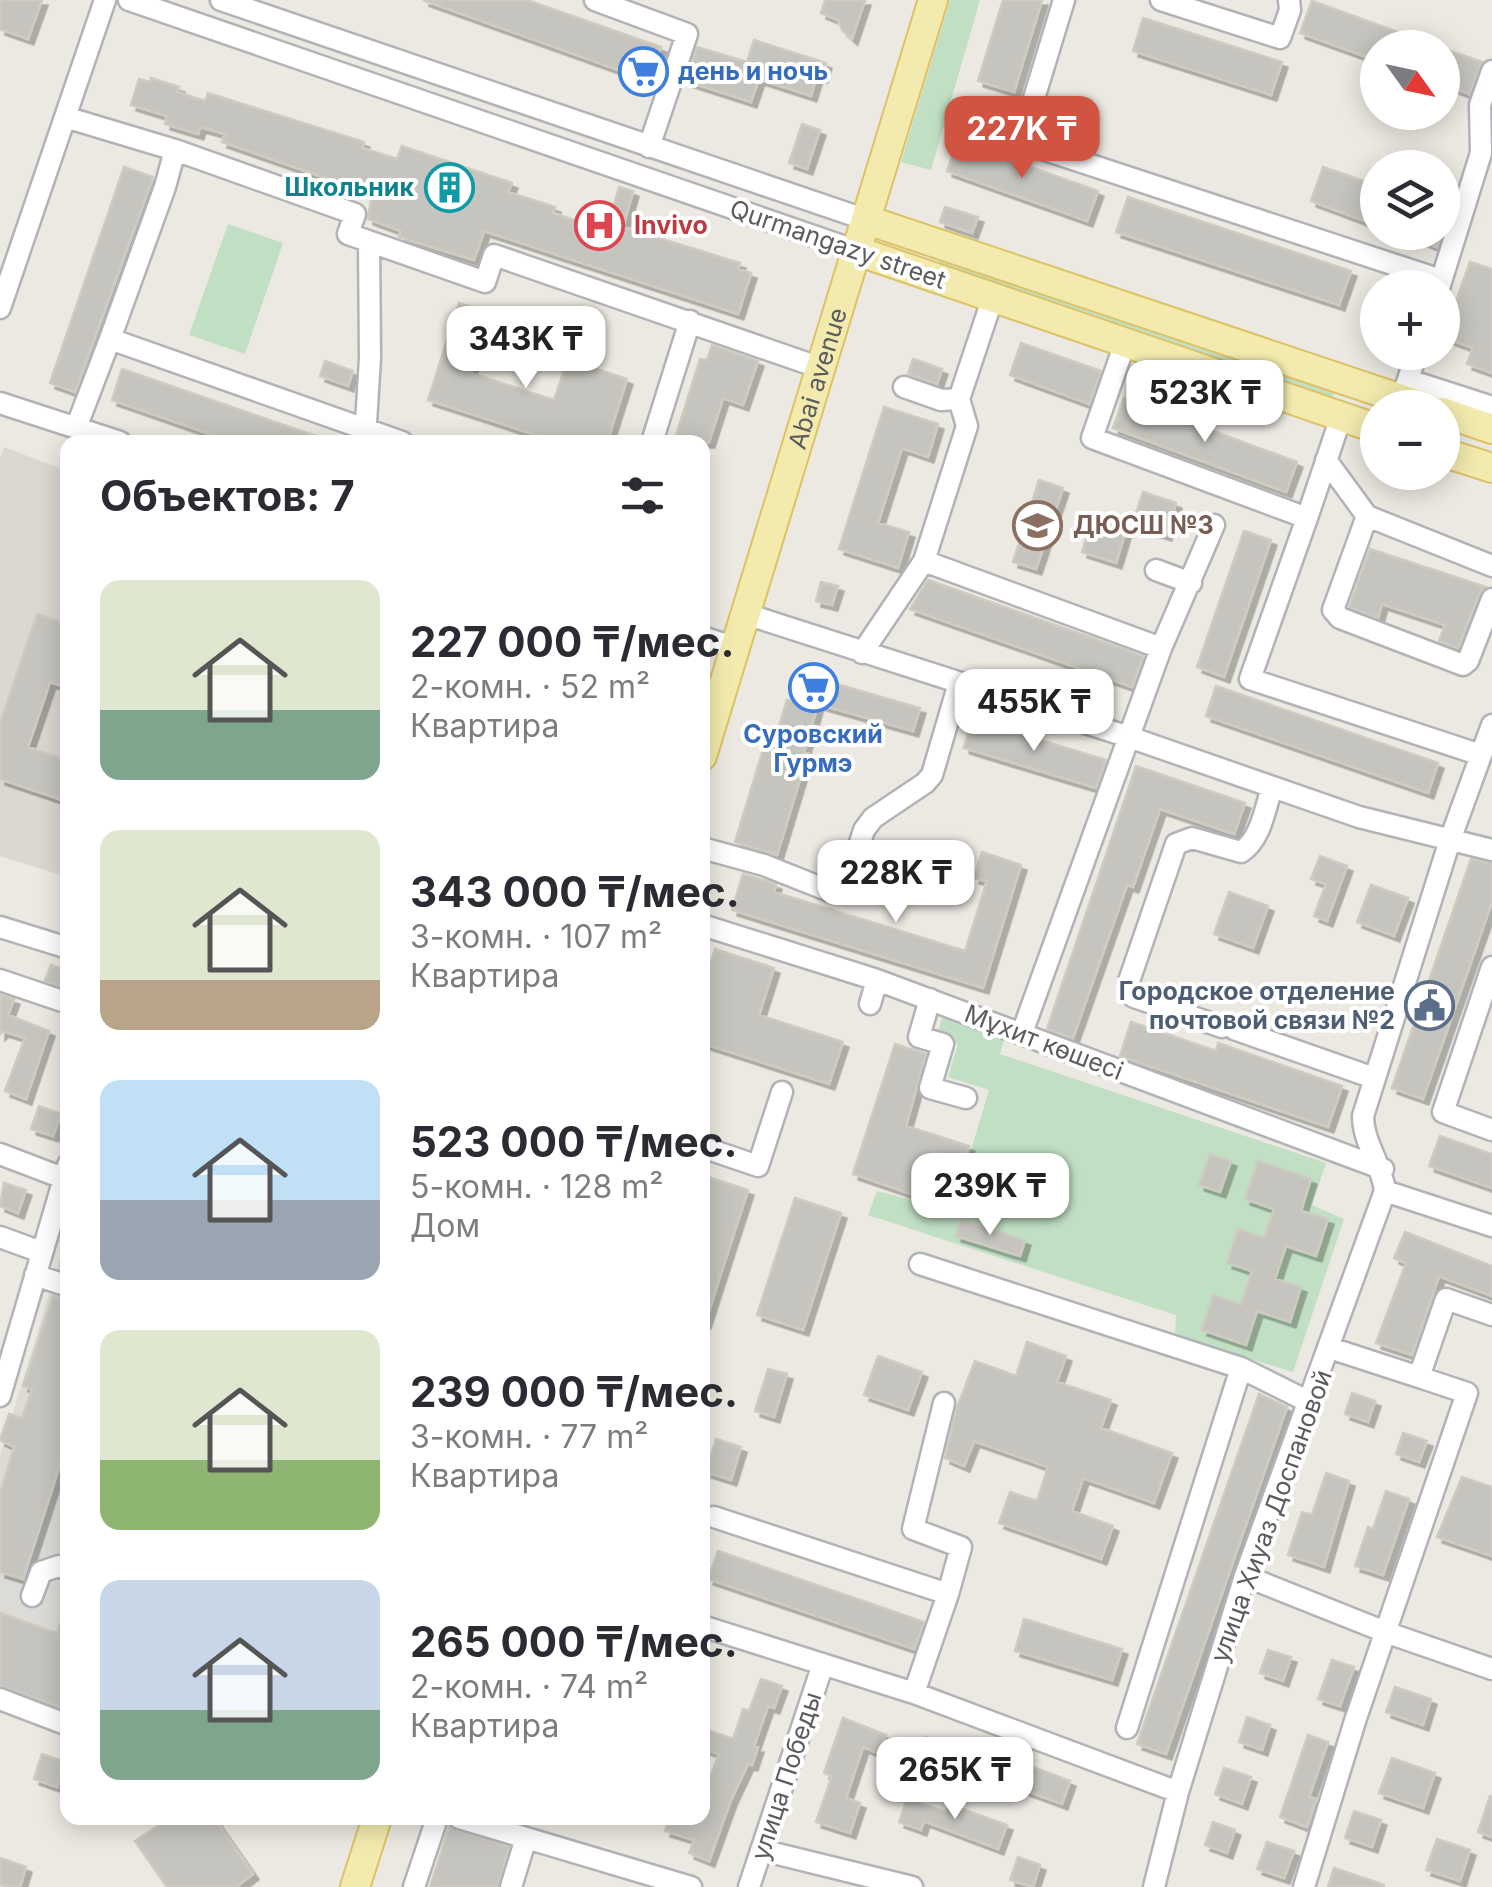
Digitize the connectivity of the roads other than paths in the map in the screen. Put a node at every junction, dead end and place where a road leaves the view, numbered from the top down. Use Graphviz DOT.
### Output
graph roads {
  1 [pos="105,0"];
  2 [pos="129,0"];
  3 [pos="222,0"];
  4 [pos="934,0"];
  5 [pos="1064,0"];
  6 [pos="1161,0"];
  7 [pos="1289,0"];
  8 [pos="608,2"];
  9 [pos="1492,71"];
  10 [pos="65,117"];
  11 [pos="975,127"];
  12 [pos="1021,142"];
  13 [pos="649,147"];
  14 [pos="175,150"];
  15 [pos="867,220"];
  16 [pos="369,242"];
  17 [pos="857,251"];
  18 [pos="1399,270"];
  19 [pos="1444,270"];
  20 [pos="993,297"];
  21 [pos="0,308"];
  22 [pos="690,321"];
  23 [pos="110,339"];
  24 [pos="1125,342"];
  25 [pos="821,368"];
  26 [pos="1353,382"];
  27 [pos="904,387"];
  28 [pos="1377,390"];
  29 [pos="1419,390"];
  30 [pos="1440,390"];
  31 [pos="1460,397"];
  32 [pos="959,399"];
  33 [pos="0,402"];
  34 [pos="1492,407"];
  35 [pos="1341,417"];
  36 [pos="1460,418"];
  37 [pos="1360,423"];
  38 [pos="76,428"];
  39 [pos="1492,429"];
  40 [pos="98,435"];
  41 [pos="363,435"];
  42 [pos="366,435"];
  43 [pos="654,435"];
  44 [pos="1460,458"];
  45 [pos="1326,460"];
  46 [pos="1492,468"];
  47 [pos="1366,516"];
  48 [pos="1307,518"];
  49 [pos="1214,525"];
  50 [pos="924,561"];
  51 [pos="1492,566"];
  52 [pos="1156,570"];
  53 [pos="1191,583"];
  54 [pos="1492,599"];
  55 [pos="746,614"];
  56 [pos="710,640"];
  57 [pos="736,648"];
  58 [pos="1160,648"];
  59 [pos="862,653"];
  60 [pos="959,684"];
  61 [pos="1492,725"];
  62 [pos="710,731"];
  63 [pos="1129,738"];
  64 [pos="1482,755"];
  65 [pos="1272,787"];
  66 [pos="1450,840"];
  67 [pos="710,850"];
  68 [pos="1492,850"];
  69 [pos="0,926"];
  70 [pos="710,928"];
  71 [pos="60,945"];
  72 [pos="1492,967"];
  73 [pos="0,980"];
  74 [pos="877,980"];
  75 [pos="930,999"];
  76 [pos="60,1000"];
  77 [pos="870,1004"];
  78 [pos="1022,1033"];
  79 [pos="1374,1078"];
  80 [pos="782,1092"];
  81 [pos="966,1098"];
  82 [pos="1492,1130"];
  83 [pos="710,1151"];
  84 [pos="0,1154"];
  85 [pos="1383,1169"];
  86 [pos="60,1170"];
  87 [pos="60,1188"];
  88 [pos="1386,1191"];
  89 [pos="1492,1226"];
  90 [pos="0,1237"];
  91 [pos="41,1252"];
  92 [pos="920,1264"];
  93 [pos="35,1275"];
  94 [pos="60,1283"];
  95 [pos="1492,1315"];
  96 [pos="1330,1348"];
  97 [pos="1241,1368"];
  98 [pos="1419,1377"];
  99 [pos="0,1396"];
  100 [pos="944,1403"];
  101 [pos="1311,1403"];
  102 [pos="714,1516"];
  103 [pos="60,1566"];
  104 [pos="1245,1576"];
  105 [pos="948,1594"];
  106 [pos="32,1596"];
  107 [pos="710,1629"];
  108 [pos="1388,1633"];
  109 [pos="823,1664"];
  110 [pos="1492,1668"];
  111 [pos="914,1694"];
  112 [pos="0,1699"];
  113 [pos="60,1722"];
  114 [pos="1127,1728"];
  115 [pos="1178,1792"];
  116 [pos="376,1825"];
  117 [pos="435,1825"];
  118 [pos="482,1825"];
  119 [pos="526,1838"];
  120 [pos="761,1850"];
  121 [pos="356,1887"];
  122 [pos="414,1887"];
  123 [pos="511,1887"];
  124 [pos="692,1887"];
  125 [pos="750,1887"];
  126 [pos="912,1887"];
  127 [pos="1154,1887"];
  128 [pos="1304,1887"];
  1 -- 10 [label="street"];
  2 -- 17 [label="street, Qurmangazy street"];
  3 -- 13 [label="street, Qurmangazy street"];
  4 -- 15 [label="main road, Abai avenue"];
  5 -- 12 [label="street"];
  6 -- 7 [label="street"];
  8 -- 13 [label="street"];
  9 -- 19 [label="street"];
  10 -- 14 [label="street"];
  10 -- 21 [label="street"];
  11 -- 12 [label="street"];
  12 -- 18 [label="street"];
  13 -- 15 [label="street, Qurmangazy street"];
  14 -- 16 [label="street"];
  14 -- 23 [label="street"];
  15 -- 17 [label="main road, Abai avenue"];
  15 -- 26 [label="main road, Qurmangazy street"];
  16 -- 22 [label="street"];
  16 -- 42 [label="street"];
  17 -- 20 [label="main road, Qurmangazy street"];
  17 -- 25 [label="main road, Abai avenue"];
  20 -- 24 [label="main road, Qurmangazy street"];
  20 -- 32 [label="street"];
  22 -- 25 [label="street"];
  22 -- 43 [label="street"];
  23 -- 38 [label="street"];
  23 -- 41 [label="street"];
  24 -- 35 [label="main road, Qurmangazy street"];
  24 -- 48 [label="street"];
  25 -- 55 [label="main road, Abai avenue"];
  26 -- 28 [label="main road, Qurmangazy street"];
  26 -- 35 [label="main road"];
  27 -- 32 [label="street"];
  29 -- 30 [label="street"];
  31 -- 34 [label="street"];
  32 -- 50 [label="street"];
  33 -- 38 [label="street"];
  35 -- 37 [label="main road, Qurmangazy street"];
  35 -- 45 [label="street"];
  36 -- 39 [label="main road"];
  38 -- 40 [label="street"];
  44 -- 46 [label="main road"];
  45 -- 47 [label="street"];
  45 -- 48 [label="street"];
  47 -- 51 [label="street"];
  47 -- 54 [label="street"];
  48 -- 64 [label="street"];
  49 -- 53 [label="street"];
  50 -- 58 [label="street"];
  50 -- 59 [label="street"];
  52 -- 53 [label="street"];
  53 -- 58 [label="street"];
  55 -- 57 [label="main road, Abai avenue"];
  55 -- 59 [label="street"];
  56 -- 57 [label="street"];
  57 -- 62 [label="main road, Abai avenue"];
  58 -- 63 [label="street"];
  59 -- 60 [label="street"];
  60 -- 63 [label="street"];
  60 -- 67 [label="street"];
  61 -- 64 [label="street"];
  63 -- 65 [label="street"];
  63 -- 78 [label="street"];
  64 -- 66 [label="street"];
  65 -- 66 [label="street"];
  65 -- 79 [label="street"];
  66 -- 68 [label="street"];
  66 -- 79 [label="street"];
  69 -- 71 [label="street"];
  70 -- 74 [label="street, Мұхит көшесі"];
  72 -- 82 [label="street"];
  73 -- 76 [label="street"];
  74 -- 75 [label="street, Мұхит көшесі"];
  74 -- 77 [label="street"];
  75 -- 78 [label="street, Мұхит көшесі"];
  75 -- 81 [label="street"];
  78 -- 85 [label="street, Мұхит көшесі"];
  79 -- 85 [label="street, улица Хиуаз Доспановой"];
  80 -- 83 [label="street"];
  84 -- 86 [label="street"];
  85 -- 88 [label="street, улица Хиуаз Доспановой"];
  87 -- 91 [label="street"];
  88 -- 89 [label="street"];
  88 -- 96 [label="street, улица Хиуаз Доспановой"];
  90 -- 91 [label="street"];
  91 -- 93 [label="street"];
  92 -- 97 [label="street"];
  93 -- 94 [label="street"];
  93 -- 99 [label="street"];
  95 -- 98 [label="street"];
  96 -- 98 [label="street"];
  96 -- 101 [label="street, улица Хиуаз Доспановой"];
  97 -- 101 [label="street"];
  97 -- 114 [label="street"];
  98 -- 108 [label="street"];
  100 -- 105 [label="street"];
  101 -- 104 [label="street, улица Хиуаз Доспановой"];
  102 -- 105 [label="street"];
  103 -- 106 [label="street"];
  104 -- 108 [label="street"];
  104 -- 115 [label="street, улица Хиуаз Доспановой"];
  105 -- 111 [label="street"];
  107 -- 109 [label="street"];
  108 -- 110 [label="street"];
  108 -- 128 [label="street"];
  109 -- 111 [label="street"];
  109 -- 120 [label="street, улица Победы"];
  111 -- 115 [label="street"];
  112 -- 113 [label="street"];
  115 -- 127 [label="street, улица Хиуаз Доспановой"];
  116 -- 121 [label="main road"];
  117 -- 122 [label="street"];
  118 -- 119 [label="street"];
  119 -- 123 [label="street"];
  119 -- 124 [label="street"];
  120 -- 125 [label="street, улица Победы"];
  120 -- 126 [label="street"];
}
